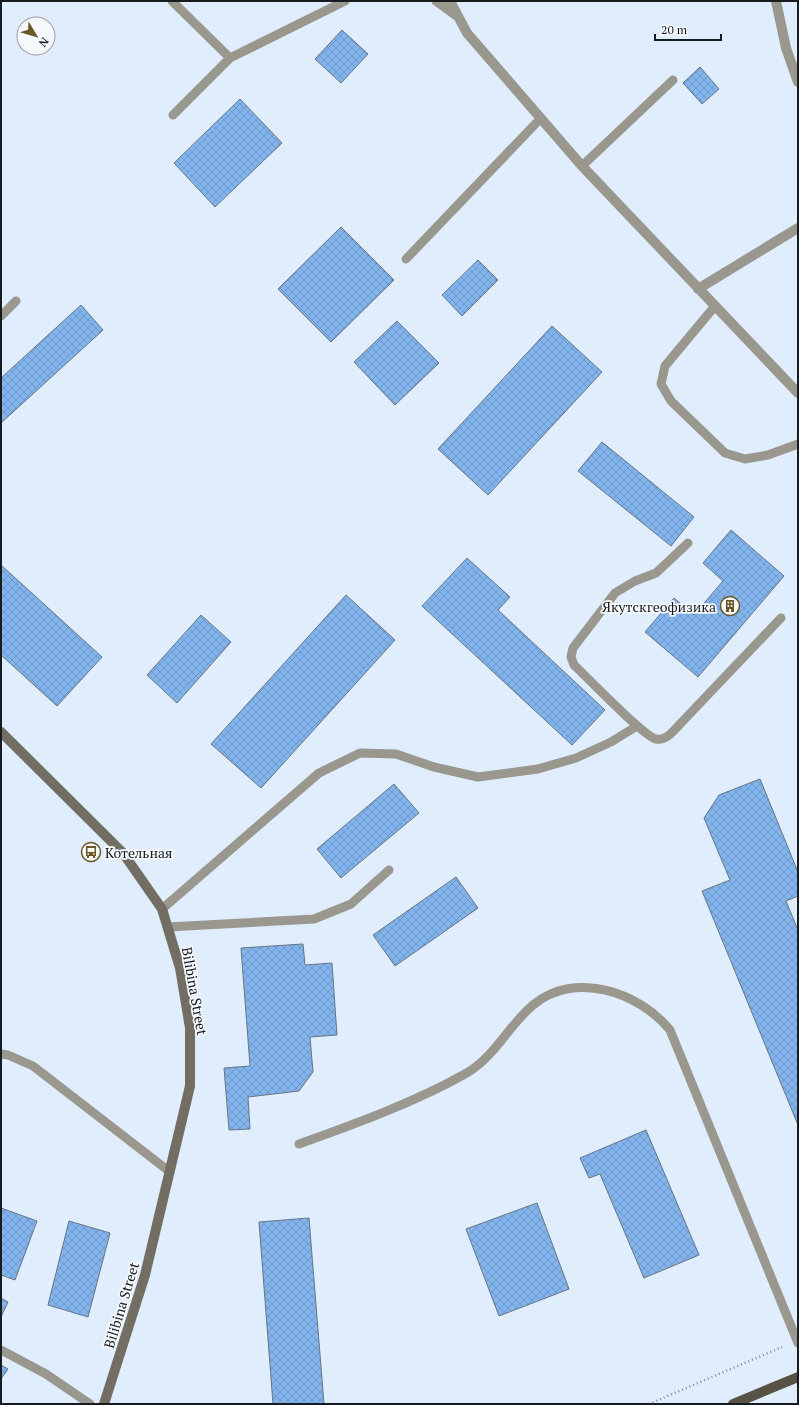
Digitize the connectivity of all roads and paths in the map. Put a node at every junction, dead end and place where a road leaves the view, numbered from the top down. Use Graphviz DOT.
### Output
graph roads {
  1 [pos="172,1"];
  2 [pos="345,1"];
  3 [pos="436,1"];
  4 [pos="450,1"];
  5 [pos="776,1"];
  6 [pos="458,17"];
  7 [pos="230,58"];
  8 [pos="673,80"];
  9 [pos="798,82"];
  10 [pos="173,116"];
  11 [pos="541,118"];
  12 [pos="582,166"];
  13 [pos="798,228"];
  14 [pos="406,259"];
  15 [pos="698,289"];
  16 [pos="16,301"];
  17 [pos="715,306"];
  18 [pos="1,316"];
  19 [pos="798,393"];
  20 [pos="798,444"];
  21 [pos="688,543"];
  22 [pos="781,618"];
  23 [pos="637,726"];
  24 [pos="1,732"];
  25 [pos="389,870"];
  26 [pos="162,909"];
  27 [pos="168,927"];
  28 [pos="1,1054"];
  29 [pos="299,1144"];
  30 [pos="170,1172"];
  31 [pos="797,1342"];
  32 [pos="1,1350"];
  33 [pos="798,1377"];
  34 [pos="90,1404"];
  35 [pos="104,1404"];
  36 [pos="649,1404"];
  37 [pos="733,1404"];
  1 -- 7 [label="lane"];
  2 -- 7 [label="lane"];
  3 -- 6 [label="lane"];
  4 -- 6 [label="street"];
  5 -- 9 [label="street"];
  6 -- 11 [label="street"];
  7 -- 10 [label="lane"];
  8 -- 12 [label="lane"];
  11 -- 12 [label="street"];
  11 -- 14 [label="lane"];
  12 -- 15 [label="street"];
  13 -- 15 [label="street"];
  15 -- 17 [label="street"];
  16 -- 18 [label="lane"];
  17 -- 19 [label="street"];
  17 -- 20 [label="lane"];
  21 -- 23 [label="lane"];
  22 -- 23 [label="lane"];
  23 -- 26 [label="lane"];
  24 -- 26 [label="main road, Bilibina Street"];
  25 -- 27 [label="lane"];
  26 -- 27 [label="main road, Bilibina Street"];
  27 -- 30 [label="main road, Bilibina Street"];
  28 -- 30 [label="lane"];
  29 -- 31 [label="lane"];
  30 -- 35 [label="main road, Bilibina Street"];
  31 -- 36 [label="path"];
  32 -- 34 [label="lane"];
  33 -- 37 [label="main road"];
}
